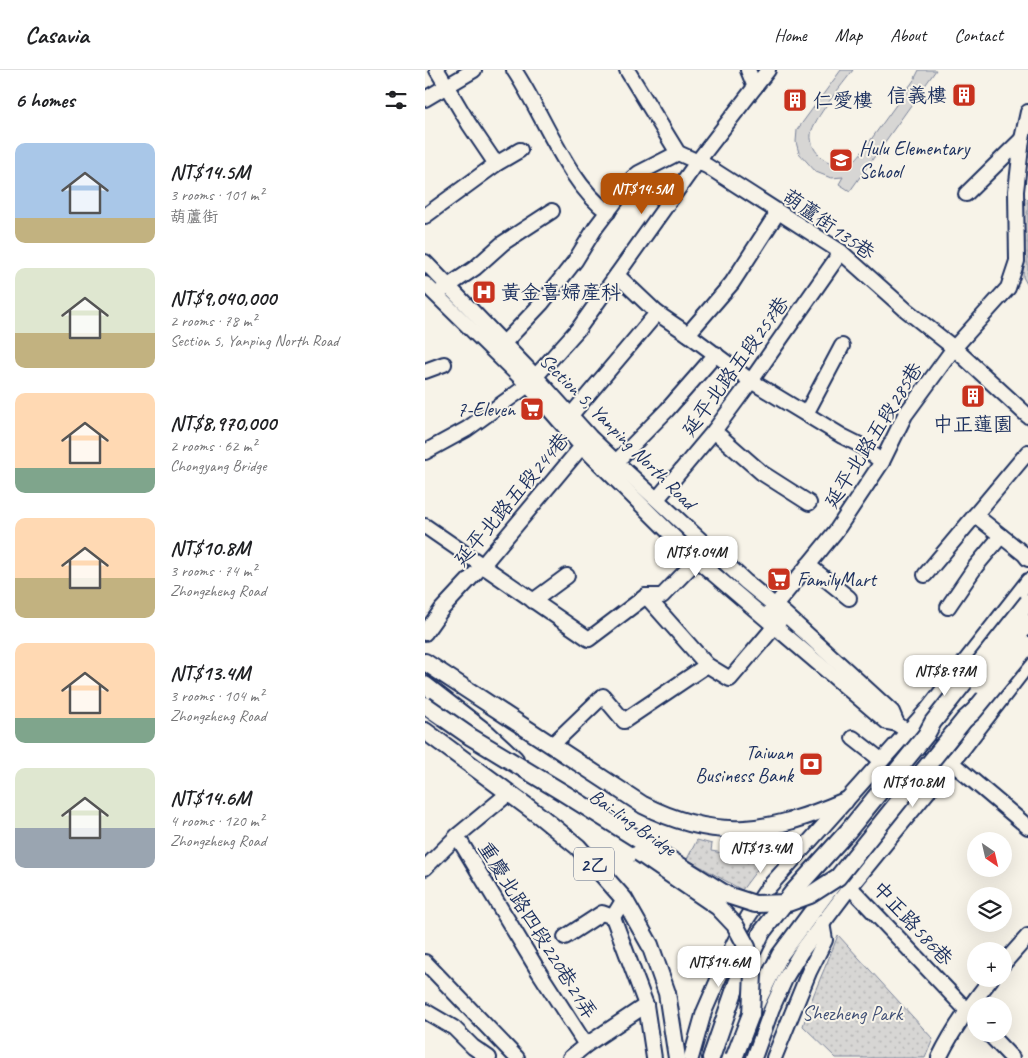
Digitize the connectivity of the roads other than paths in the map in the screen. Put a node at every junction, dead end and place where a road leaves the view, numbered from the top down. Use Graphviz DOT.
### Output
graph roads {
  1 [pos="437,70"];
  2 [pos="474,70"];
  3 [pos="514,70"];
  4 [pos="627,70"];
  5 [pos="748,70"];
  6 [pos="768,70"];
  7 [pos="447,87"];
  8 [pos="755,87"];
  9 [pos="425,99"];
  10 [pos="1028,112"];
  11 [pos="1022,140"];
  12 [pos="520,150"];
  13 [pos="678,154"];
  14 [pos="698,161"];
  15 [pos="496,164"];
  16 [pos="1023,182"];
  17 [pos="966,194"];
  18 [pos="552,211"];
  19 [pos="608,212"];
  20 [pos="778,212"];
  21 [pos="425,216"];
  22 [pos="841,252"];
  23 [pos="427,269"];
  24 [pos="617,275"];
  25 [pos="425,284"];
  26 [pos="441,291"];
  27 [pos="657,313"];
  28 [pos="688,334"];
  29 [pos="503,344"];
  30 [pos="842,346"];
  31 [pos="954,348"];
  32 [pos="716,354"];
  33 [pos="444,364"];
  34 [pos="425,371"];
  35 [pos="532,381"];
  36 [pos="751,381"];
  37 [pos="806,414"];
  38 [pos="571,415"];
  39 [pos="1028,416"];
  40 [pos="714,431"];
  41 [pos="587,441"];
  42 [pos="425,452"];
  43 [pos="1028,452"];
  44 [pos="616,462"];
  45 [pos="882,462"];
  46 [pos="657,500"];
  47 [pos="809,502"];
  48 [pos="975,515"];
  49 [pos="425,526"];
  50 [pos="1001,536"];
  51 [pos="1028,559"];
  52 [pos="697,560"];
  53 [pos="808,565"];
  54 [pos="482,566"];
  55 [pos="925,575"];
  56 [pos="567,576"];
  57 [pos="1028,581"];
  58 [pos="645,596"];
  59 [pos="849,598"];
  60 [pos="533,601"];
  61 [pos="1028,602"];
  62 [pos="948,607"];
  63 [pos="780,610"];
  64 [pos="771,621"];
  65 [pos="1028,623"];
  66 [pos="425,633"];
  67 [pos="1028,645"];
  68 [pos="971,652"];
  69 [pos="425,662"];
  70 [pos="1028,664"];
  71 [pos="707,666"];
  72 [pos="425,685"];
  73 [pos="979,685"];
  74 [pos="1011,685"];
  75 [pos="425,705"];
  76 [pos="964,720"];
  77 [pos="902,728"];
  78 [pos="425,731"];
  79 [pos="926,735"];
  80 [pos="853,738"];
  81 [pos="553,745"];
  82 [pos="881,760"];
  83 [pos="951,762"];
  84 [pos="866,779"];
  85 [pos="509,793"];
  86 [pos="845,801"];
  87 [pos="910,813"];
  88 [pos="1028,827"];
  89 [pos="457,836"];
  90 [pos="427,862"];
  91 [pos="844,882"];
  92 [pos="624,898"];
  93 [pos="613,917"];
  94 [pos="822,923"];
  95 [pos="1028,936"];
  96 [pos="565,937"];
  97 [pos="1012,954"];
  98 [pos="425,962"];
  99 [pos="985,987"];
  100 [pos="646,1005"];
  101 [pos="966,1010"];
  102 [pos="425,1011"];
  103 [pos="751,1014"];
  104 [pos="997,1042"];
  105 [pos="586,1044"];
  106 [pos="489,1058"];
  107 [pos="517,1058"];
  108 [pos="570,1058"];
  109 [pos="654,1058"];
  110 [pos="677,1058"];
  111 [pos="691,1058"];
  112 [pos="711,1058"];
  113 [pos="734,1058"];
  114 [pos="755,1058"];
  115 [pos="774,1058"];
  116 [pos="939,1058"];
  117 [pos="1012,1058"];
  1 -- 7 [label="street"];
  2 -- 7 [label="street"];
  3 -- 19 [label="street"];
  4 -- 13 [label="street"];
  5 -- 8 [label="street"];
  6 -- 8 [label="street"];
  7 -- 9 [label="street"];
  7 -- 15 [label="street"];
  8 -- 14 [label="street"];
  10 -- 11 [label="street, 延平北路五段285巷"];
  11 -- 16 [label="street, 延平北路五段285巷"];
  11 -- 17 [label="street"];
  12 -- 15 [label="street"];
  13 -- 14 [label="street, 葫蘆街135巷"];
  13 -- 19 [label="street"];
  14 -- 20 [label="street, 葫蘆街135巷"];
  14 -- 24 [label="street"];
  15 -- 21 [label="street"];
  16 -- 31 [label="street, 延平北路五段285巷"];
  18 -- 26 [label="street"];
  19 -- 29 [label="street"];
  20 -- 22 [label="street, 葫蘆街135巷"];
  20 -- 28 [label="street"];
  22 -- 31 [label="street, 葫蘆街135巷"];
  22 -- 36 [label="street, 延平北路五段257巷"];
  23 -- 26 [label="street, Section 5, Yanping North Road"];
  24 -- 27 [label="street"];
  24 -- 35 [label="street"];
  25 -- 26 [label="street"];
  26 -- 29 [label="street, Section 5, Yanping North Road"];
  26 -- 35 [label="street"];
  27 -- 28 [label="street"];
  27 -- 38 [label="street"];
  28 -- 32 [label="street"];
  29 -- 35 [label="street, Section 5, Yanping North Road"];
  30 -- 37 [label="street"];
  31 -- 39 [label="street, 葫蘆街135巷"];
  31 -- 45 [label="street, 延平北路五段285巷"];
  32 -- 36 [label="street"];
  32 -- 44 [label="street"];
  33 -- 34 [label="street"];
  35 -- 38 [label="street, Section 5, Yanping North Road"];
  35 -- 41 [label="street, Section 5, Yanping North Road"];
  35 -- 42 [label="street"];
  36 -- 37 [label="street"];
  36 -- 40 [label="street, 延平北路五段257巷"];
  37 -- 45 [label="street"];
  38 -- 41 [label="street, Section 5, Yanping North Road"];
  40 -- 46 [label="street, 延平北路五段257巷"];
  40 -- 47 [label="street"];
  41 -- 44 [label="street, Section 5, Yanping North Road"];
  41 -- 52 [label="street, Section 5, Yanping North Road"];
  41 -- 54 [label="street, 延平北路五段244巷"];
  43 -- 48 [label="street"];
  44 -- 46 [label="street, Section 5, Yanping North Road"];
  45 -- 53 [label="street, 延平北路五段285巷"];
  46 -- 63 [label="street, Section 5, Yanping North Road"];
  48 -- 50 [label="street"];
  48 -- 55 [label="street"];
  49 -- 54 [label="street"];
  50 -- 51 [label="street"];
  50 -- 62 [label="street"];
  52 -- 58 [label="street"];
  52 -- 64 [label="street, Section 5, Yanping North Road"];
  53 -- 59 [label="street"];
  53 -- 63 [label="street, 延平北路五段285巷"];
  54 -- 60 [label="street"];
  54 -- 66 [label="street, 延平北路五段244巷"];
  56 -- 60 [label="street"];
  57 -- 68 [label="street"];
  58 -- 60 [label="street"];
  58 -- 71 [label="street"];
  61 -- 79 [label="main road, bridge"];
  63 -- 64 [label="street, 延平北路五段285巷"];
  63 -- 77 [label="street, Section 5, Yanping North Road"];
  64 -- 71 [label="street, 延平北路五段285巷"];
  64 -- 77 [label="street, Section 5, Yanping North Road"];
  65 -- 73 [label="main road, bridge"];
  67 -- 76 [label="main road, bridge"];
  68 -- 74 [label="street"];
  68 -- 77 [label="street"];
  69 -- 81 [label="main road"];
  70 -- 74 [label="street"];
  71 -- 81 [label="street"];
  72 -- 103 [label="main road, Bai-ling Bridge / 2乙, bridge"];
  73 -- 76 [label="main road, bridge"];
  73 -- 79 [label="main road"];
  74 -- 83 [label="street"];
  75 -- 91 [label="main road, bridge"];
  76 -- 91 [label="main road, bridge"];
  77 -- 82 [label="street"];
  77 -- 83 [label="street, Section 5, Yanping North Road"];
  78 -- 85 [label="main road, 2乙"];
  79 -- 112 [label="main road, bridge"];
  80 -- 82 [label="street"];
  81 -- 86 [label="main road"];
  82 -- 84 [label="street"];
  83 -- 87 [label="street"];
  83 -- 88 [label="street, Section 5, Yanping North Road"];
  84 -- 86 [label="street"];
  84 -- 87 [label="street"];
  85 -- 89 [label="street"];
  85 -- 92 [label="main road, 2乙"];
  86 -- 111 [label="street"];
  87 -- 91 [label="street"];
  89 -- 90 [label="street"];
  89 -- 105 [label="street, 重慶北路四段220巷21弄"];
  91 -- 94 [label="street"];
  91 -- 101 [label="street, 中正路586巷"];
  91 -- 103 [label="main road, bridge"];
  92 -- 93 [label="street"];
  92 -- 110 [label="main road, 2乙"];
  93 -- 96 [label="street"];
  93 -- 100 [label="street"];
  94 -- 114 [label="street"];
  94 -- 115 [label="street"];
  95 -- 97 [label="street"];
  98 -- 107 [label="street"];
  99 -- 101 [label="street"];
  100 -- 105 [label="street"];
  100 -- 109 [label="street"];
  101 -- 116 [label="street"];
  102 -- 106 [label="street"];
  103 -- 113 [label="main road, Bai-ling Bridge / 2乙, bridge"];
  104 -- 117 [label="street"];
  105 -- 108 [label="street"];
}
